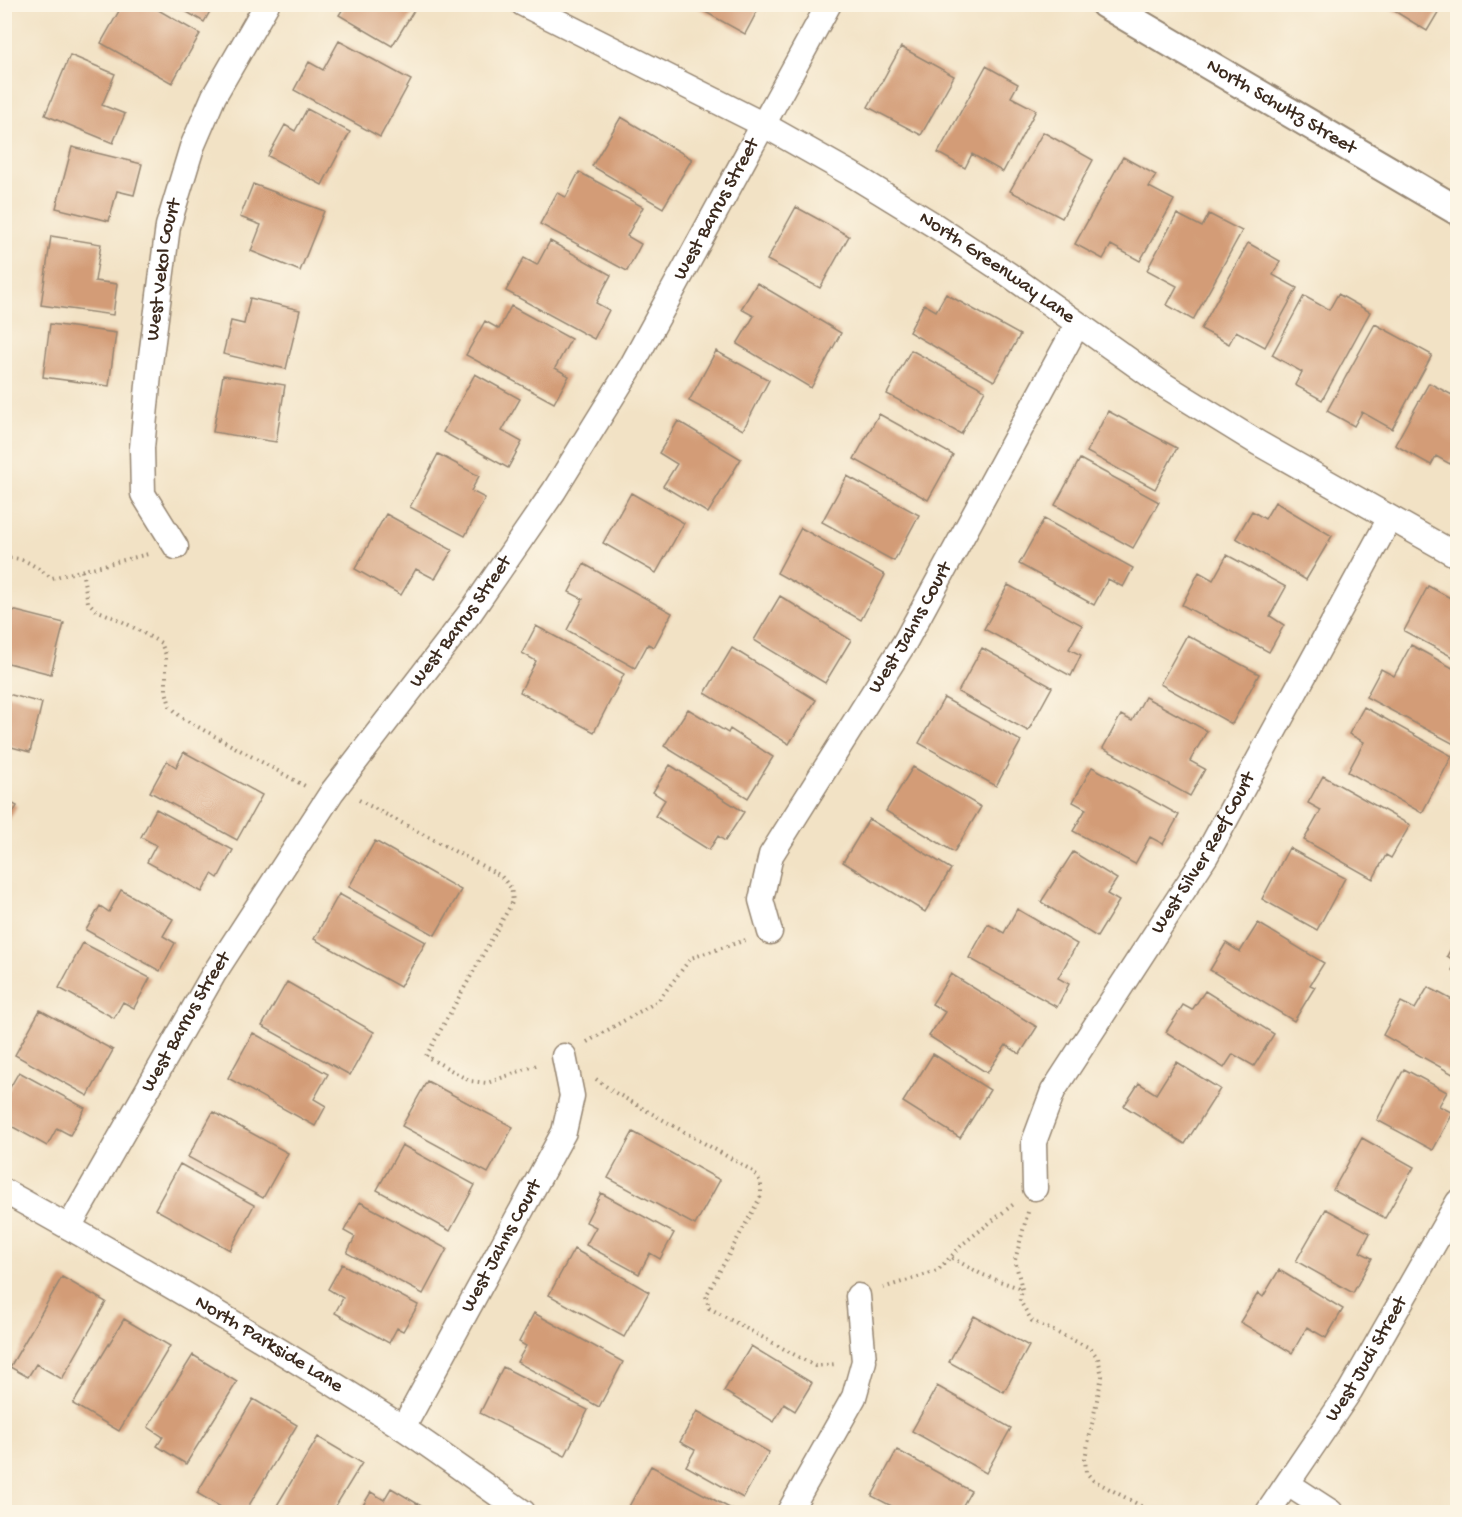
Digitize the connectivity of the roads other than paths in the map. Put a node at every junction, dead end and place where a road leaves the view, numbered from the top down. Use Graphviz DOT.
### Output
graph roads {
  1 [pos="267,4"];
  2 [pos="524,4"];
  3 [pos="829,4"];
  4 [pos="1105,4"];
  5 [pos="764,125"];
  6 [pos="1458,211"];
  7 [pos="1077,325"];
  8 [pos="1390,518"];
  9 [pos="176,547"];
  10 [pos="1458,556"];
  11 [pos="770,932"];
  12 [pos="564,1056"];
  13 [pos="1035,1188"];
  14 [pos="4,1191"];
  15 [pos="1458,1202"];
  16 [pos="69,1227"];
  17 [pos="858,1296"];
  18 [pos="402,1428"];
  19 [pos="1288,1484"];
  20 [pos="524,1512"];
  21 [pos="789,1512"];
  22 [pos="1268,1512"];
  23 [pos="1331,1512"];
  1 -- 9 [label="street, West Vekol Court"];
  2 -- 5 [label="street, North Greenway Lane"];
  3 -- 5 [label="street, West Barrus Street"];
  4 -- 6 [label="street, North Schultz Street"];
  5 -- 7 [label="street, North Greenway Lane"];
  5 -- 16 [label="street, West Barrus Street"];
  7 -- 8 [label="street, North Greenway Lane"];
  7 -- 11 [label="street, West Jahns Court"];
  8 -- 10 [label="street, North Greenway Lane"];
  8 -- 13 [label="street, West Silver Reef Court"];
  12 -- 18 [label="street, West Jahns Court"];
  14 -- 16 [label="street, North Parkside Lane"];
  15 -- 19 [label="street, West Judi Street"];
  16 -- 18 [label="street, North Parkside Lane"];
  17 -- 21 [label="street"];
  18 -- 20 [label="street, North Parkside Lane"];
  19 -- 22 [label="street, West Judi Street"];
  19 -- 23 [label="street"];
}
